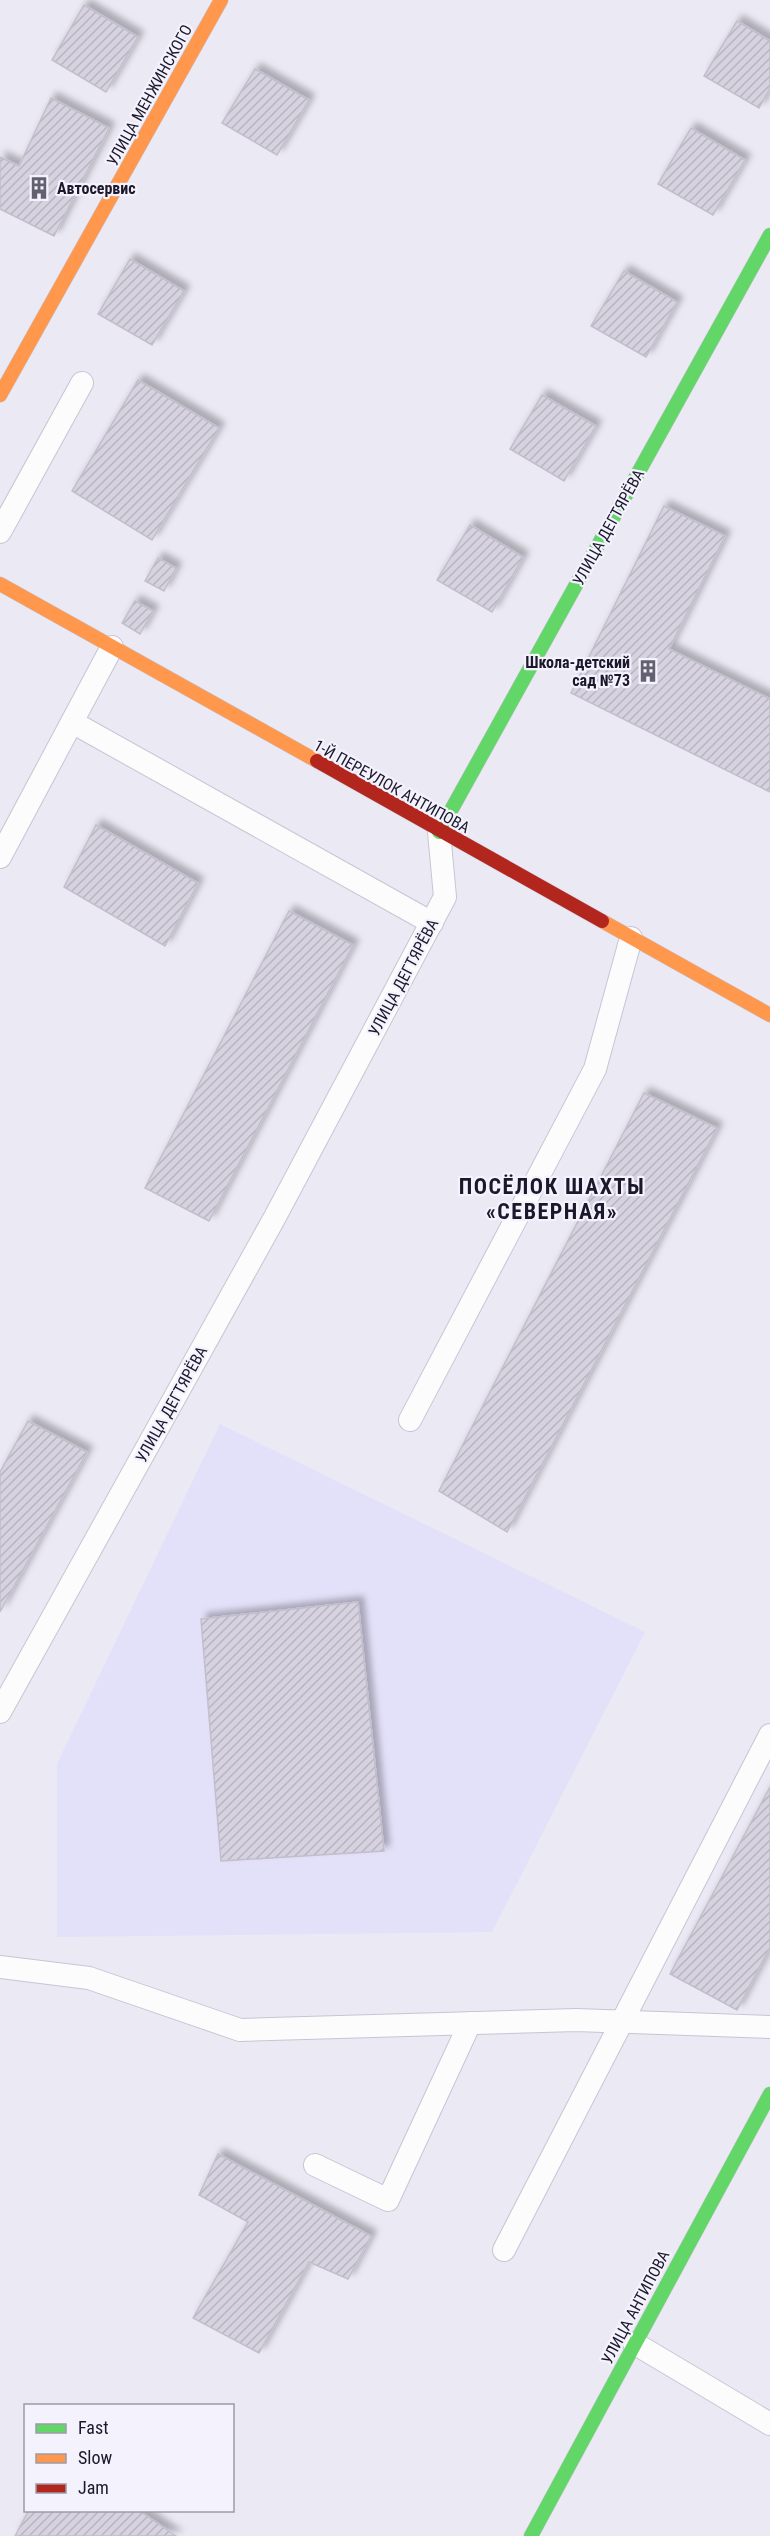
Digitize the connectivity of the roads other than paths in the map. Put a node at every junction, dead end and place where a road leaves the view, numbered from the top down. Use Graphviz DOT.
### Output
graph roads {
  1 [pos="221,0"];
  2 [pos="770,235"];
  3 [pos="82,383"];
  4 [pos="0,395"];
  5 [pos="0,532"];
  6 [pos="0,584"];
  7 [pos="112,647"];
  8 [pos="72,722"];
  9 [pos="439,832"];
  10 [pos="0,857"];
  11 [pos="432,923"];
  12 [pos="631,938"];
  13 [pos="770,1015"];
  14 [pos="410,1420"];
  15 [pos="0,1712"];
  16 [pos="770,1735"];
  17 [pos="0,1966"];
  18 [pos="622,2021"];
  19 [pos="470,2023"];
  20 [pos="770,2027"];
  21 [pos="767,2107"];
  22 [pos="315,2165"];
  23 [pos="504,2250"];
  24 [pos="634,2343"];
  25 [pos="770,2424"];
  26 [pos="531,2536"];
  1 -- 4 [label="main road, УЛИЦА МЕНЖИНСКОГО"];
  2 -- 9 [label="main road, УЛИЦА ДЕГТЯРЁВА"];
  3 -- 5 [label="lane"];
  6 -- 7 [label="main road, 1-Й ПЕРЕУЛОК АНТИПОВА"];
  7 -- 8 [label="lane"];
  7 -- 9 [label="main road, 1-Й ПЕРЕУЛОК АНТИПОВА"];
  8 -- 10 [label="lane"];
  8 -- 11 [label="lane"];
  9 -- 11 [label="lane, УЛИЦА ДЕГТЯРЁВА"];
  9 -- 12 [label="main road, 1-Й ПЕРЕУЛОК АНТИПОВА"];
  11 -- 15 [label="lane, УЛИЦА ДЕГТЯРЁВА"];
  12 -- 13 [label="main road, 1-Й ПЕРЕУЛОК АНТИПОВА"];
  12 -- 14 [label="lane"];
  16 -- 18 [label="lane"];
  17 -- 19 [label="lane"];
  18 -- 19 [label="lane"];
  18 -- 20 [label="lane"];
  18 -- 23 [label="lane"];
  19 -- 22 [label="lane"];
  21 -- 24 [label="main road, УЛИЦА АНТИПОВА"];
  24 -- 25 [label="lane"];
  24 -- 26 [label="main road, УЛИЦА АНТИПОВА"];
}
